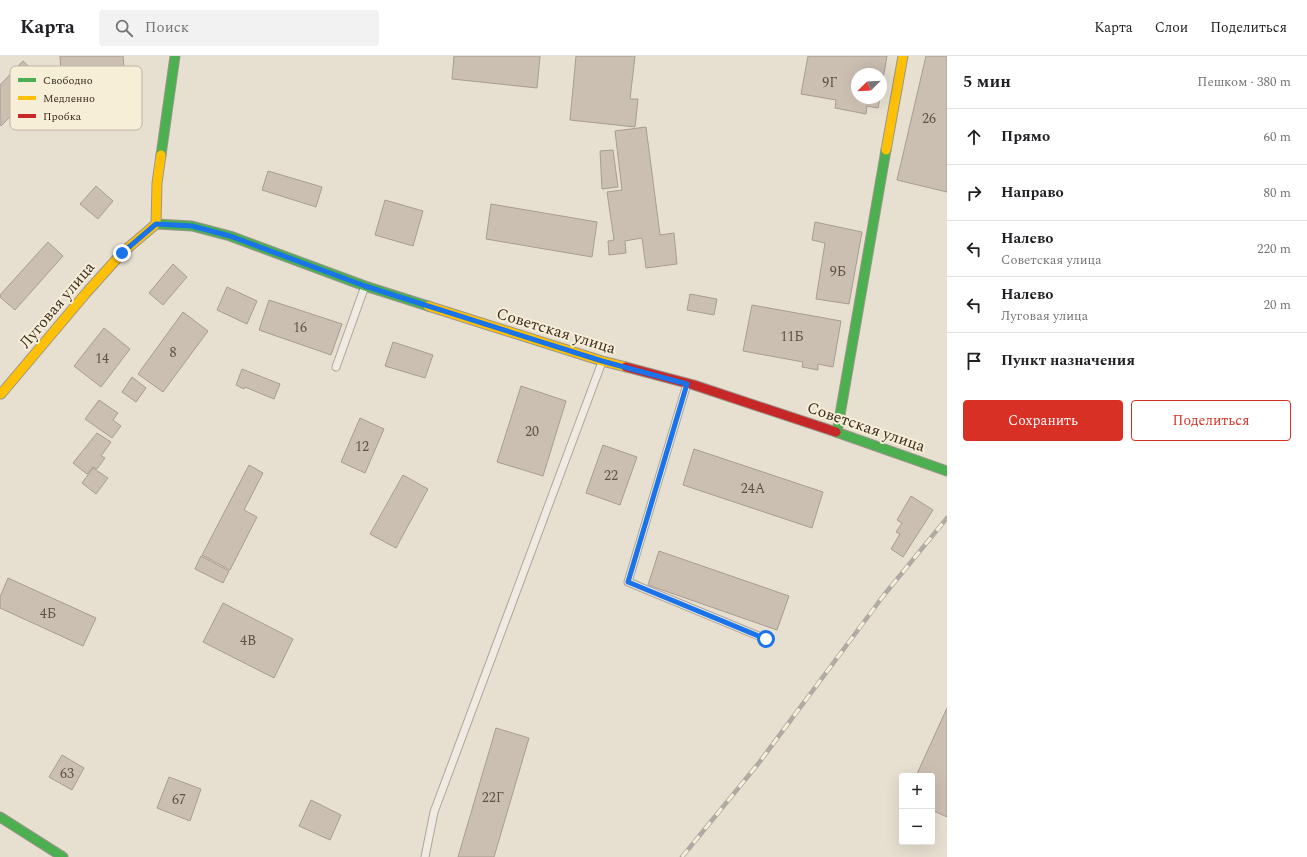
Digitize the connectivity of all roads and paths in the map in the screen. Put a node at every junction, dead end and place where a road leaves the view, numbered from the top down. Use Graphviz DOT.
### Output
graph roads {
  1 [pos="175,56"];
  2 [pos="903,56"];
  3 [pos="156,224"];
  4 [pos="365,286"];
  5 [pos="602,361"];
  6 [pos="336,367"];
  7 [pos="687,384"];
  8 [pos="1,394"];
  9 [pos="837,432"];
  10 [pos="947,471"];
  11 [pos="766,639"];
  12 [pos="0,817"];
  13 [pos="62,857"];
  14 [pos="425,857"];
  1 -- 3 [label="street"];
  2 -- 9 [label="street"];
  3 -- 4 [label="street, Советская улица"];
  3 -- 8 [label="street, Луговая улица"];
  4 -- 5 [label="street, Советская улица"];
  4 -- 6 [label="lane"];
  5 -- 7 [label="street, Советская улица"];
  5 -- 14 [label="lane"];
  7 -- 9 [label="street, Советская улица"];
  7 -- 11 [label="lane"];
  9 -- 10 [label="street, Советская улица"];
  12 -- 13 [label="street"];
}
